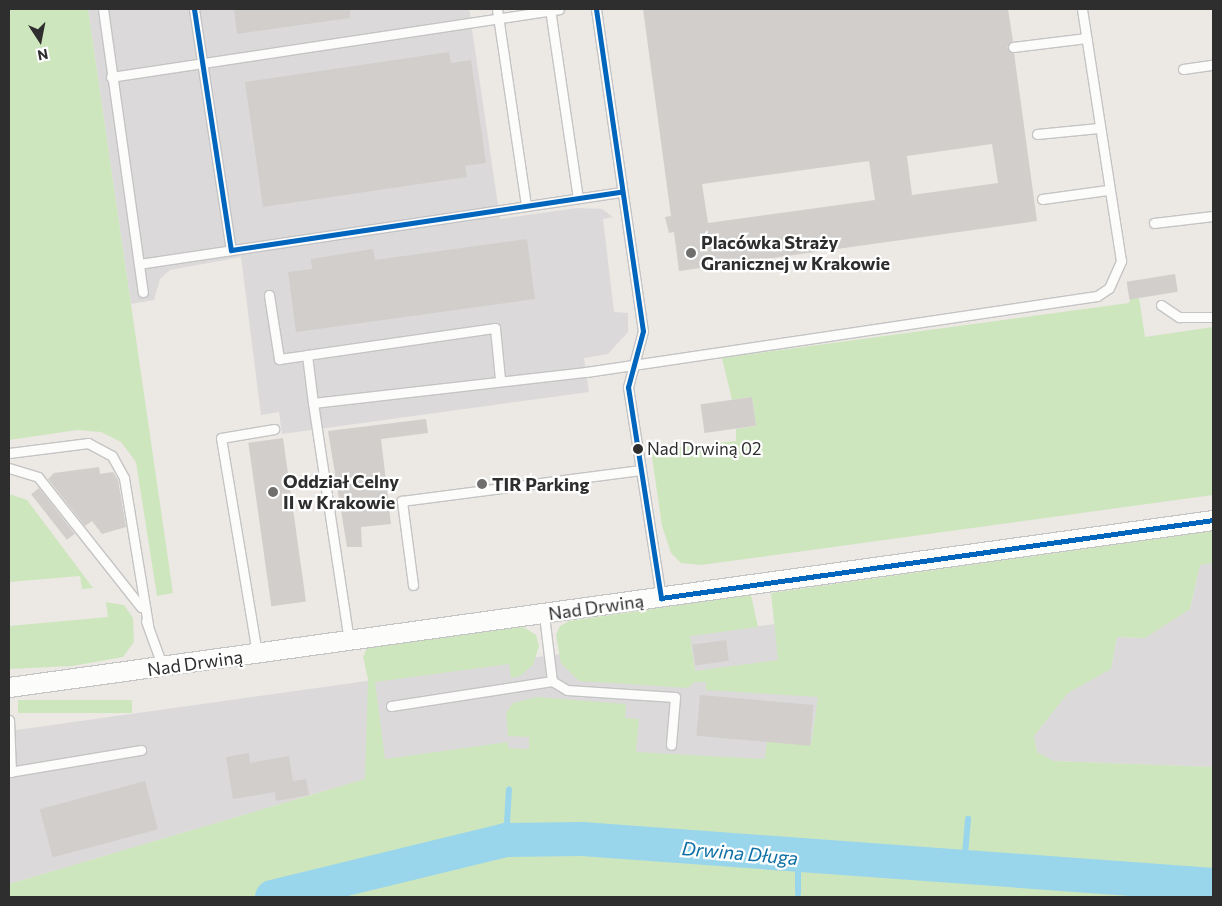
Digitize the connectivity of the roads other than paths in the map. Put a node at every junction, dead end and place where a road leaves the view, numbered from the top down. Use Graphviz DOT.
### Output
graph roads {
  1 [pos="103,9"];
  2 [pos="194,9"];
  3 [pos="553,9"];
  4 [pos="596,9"];
  5 [pos="1082,9"];
  6 [pos="497,13"];
  7 [pos="1086,38"];
  8 [pos="1014,47"];
  9 [pos="202,63"];
  10 [pos="1213,65"];
  11 [pos="1183,69"];
  12 [pos="111,77"];
  13 [pos="1099,128"];
  14 [pos="1037,134"];
  15 [pos="1107,190"];
  16 [pos="621,192"];
  17 [pos="578,198"];
  18 [pos="1042,199"];
  19 [pos="526,206"];
  20 [pos="1213,216"];
  21 [pos="1154,223"];
  22 [pos="231,250"];
  23 [pos="139,264"];
  24 [pos="143,292"];
  25 [pos="269,294"];
  26 [pos="1161,305"];
  27 [pos="1213,317"];
  28 [pos="307,355"];
  29 [pos="634,364"];
  30 [pos="500,379"];
  31 [pos="313,403"];
  32 [pos="274,429"];
  33 [pos="9,453"];
  34 [pos="9,468"];
  35 [pos="640,470"];
  36 [pos="1213,520"];
  37 [pos="413,584"];
  38 [pos="661,598"];
  39 [pos="544,615"];
  40 [pos="148,625"];
  41 [pos="349,642"];
  42 [pos="257,654"];
  43 [pos="163,668"];
  44 [pos="552,681"];
  45 [pos="9,687"];
  46 [pos="391,706"];
  47 [pos="9,720"];
  48 [pos="672,745"];
  49 [pos="141,750"];
  50 [pos="10,772"];
  1 -- 12 [label="lane"];
  2 -- 9 [label="lane"];
  3 -- 6 [label="lane"];
  3 -- 17 [label="lane"];
  4 -- 16 [label="lane"];
  5 -- 7 [label="lane"];
  6 -- 9 [label="lane"];
  6 -- 19 [label="lane"];
  7 -- 8 [label="lane"];
  7 -- 13 [label="lane"];
  9 -- 12 [label="lane"];
  9 -- 22 [label="lane"];
  10 -- 11 [label="lane"];
  12 -- 23 [label="lane"];
  13 -- 14 [label="lane"];
  13 -- 15 [label="lane"];
  15 -- 18 [label="lane"];
  15 -- 29 [label="lane"];
  16 -- 17 [label="lane"];
  16 -- 29 [label="lane"];
  17 -- 19 [label="lane"];
  19 -- 22 [label="lane"];
  20 -- 21 [label="lane"];
  22 -- 23 [label="lane"];
  23 -- 24 [label="lane"];
  25 -- 28 [label="lane"];
  26 -- 27 [label="lane"];
  28 -- 30 [label="lane"];
  28 -- 31 [label="lane"];
  29 -- 30 [label="lane"];
  29 -- 35 [label="lane"];
  30 -- 31 [label="lane"];
  31 -- 41 [label="lane"];
  32 -- 42 [label="lane"];
  33 -- 40 [label="lane"];
  34 -- 40 [label="lane"];
  35 -- 37 [label="lane"];
  35 -- 38 [label="lane"];
  36 -- 38 [label="street, Nad Drwiną"];
  38 -- 39 [label="street, Nad Drwiną"];
  39 -- 41 [label="street, Nad Drwiną"];
  39 -- 44 [label="lane"];
  40 -- 43 [label="lane"];
  41 -- 42 [label="street, Nad Drwiną"];
  42 -- 43 [label="street, Nad Drwiną"];
  43 -- 45 [label="street, Nad Drwiną"];
  44 -- 46 [label="lane"];
  44 -- 48 [label="lane"];
  47 -- 50 [label="lane"];
  49 -- 50 [label="lane"];
}
